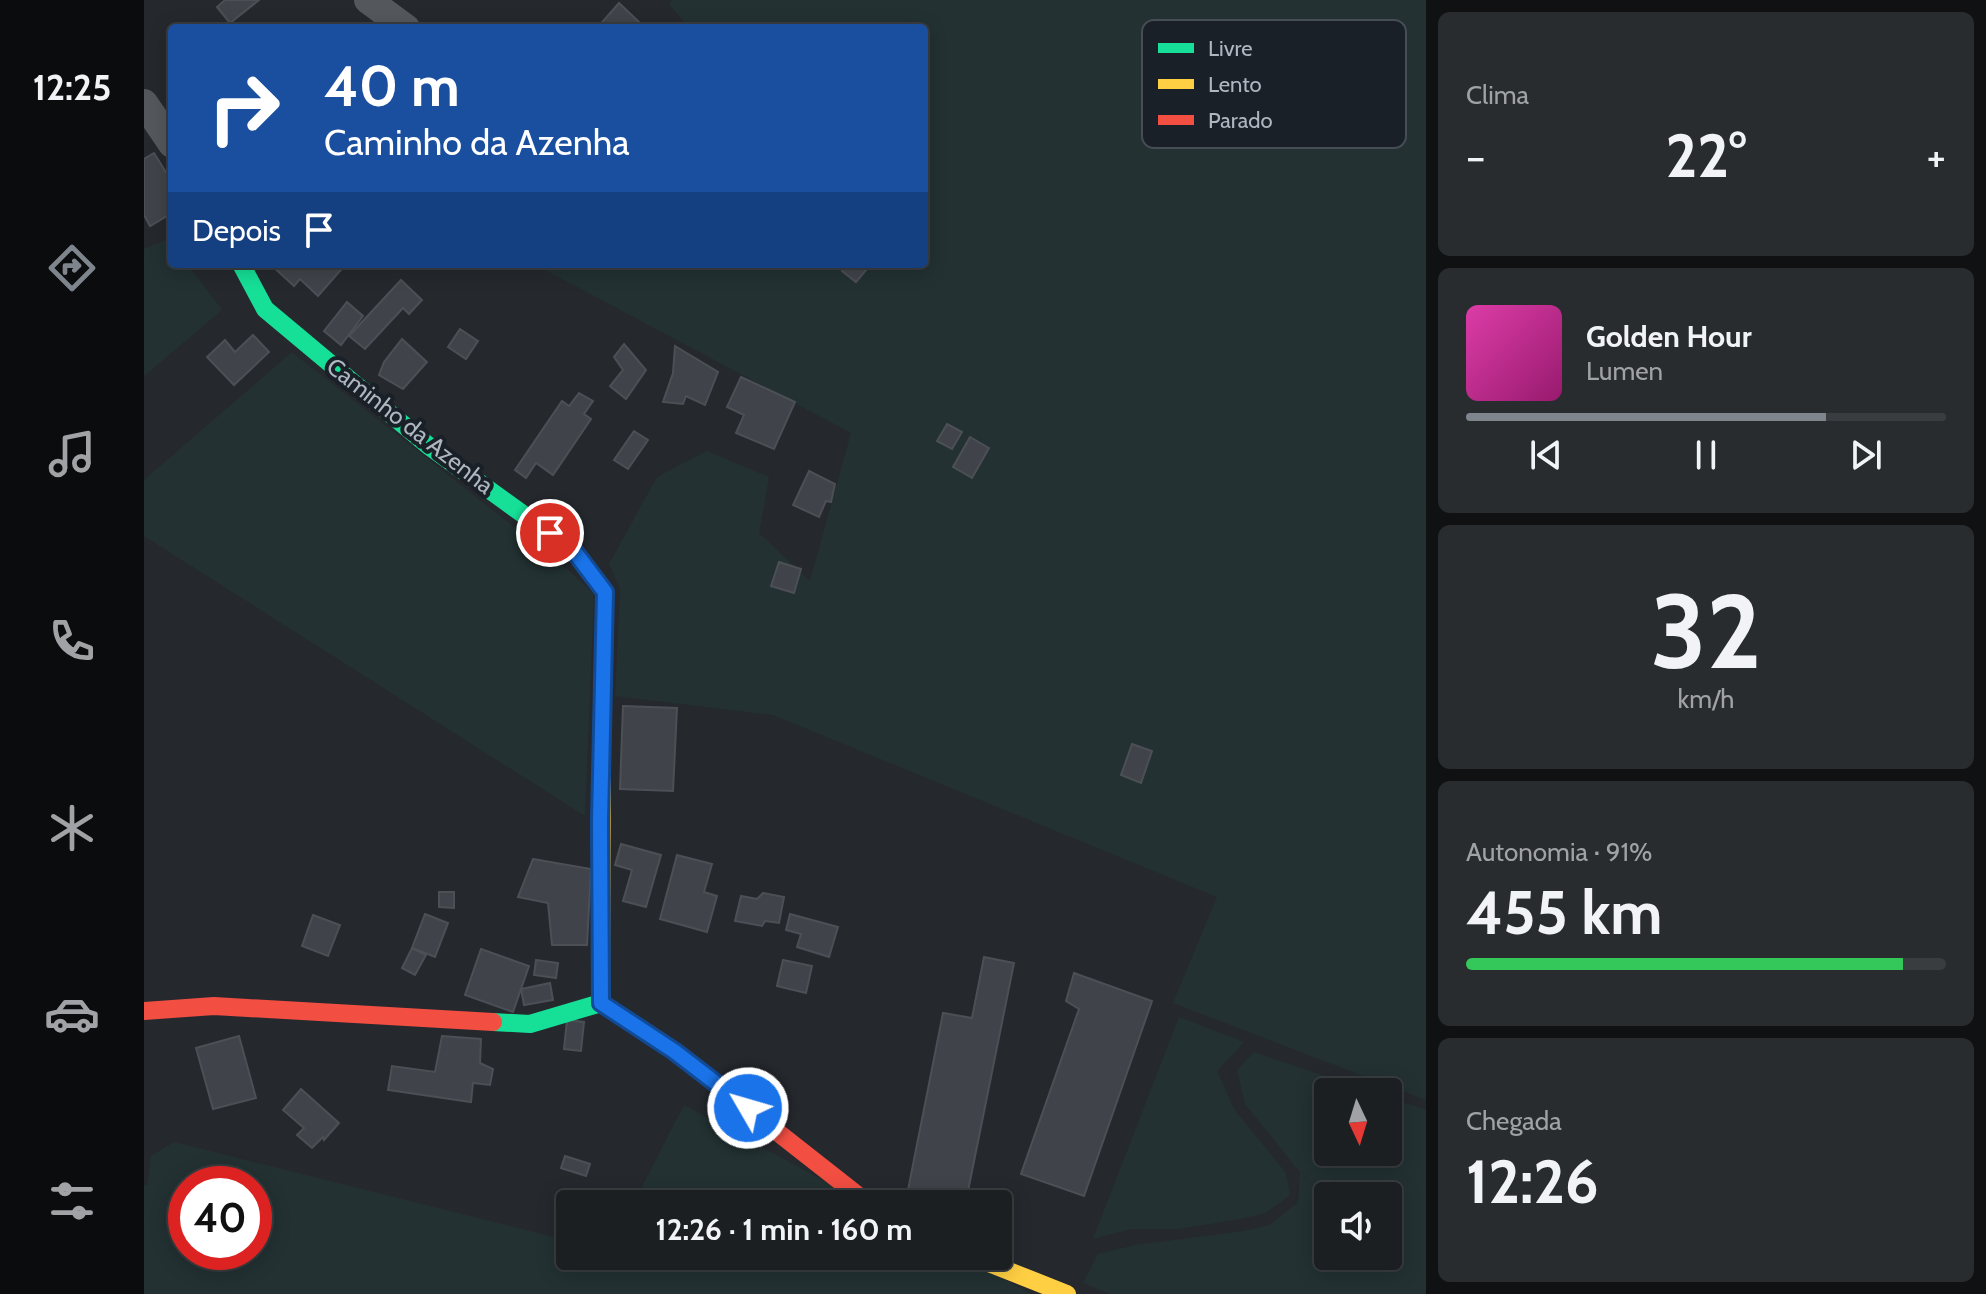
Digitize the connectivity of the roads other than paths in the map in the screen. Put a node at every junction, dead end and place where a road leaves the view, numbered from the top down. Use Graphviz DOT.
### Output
graph roads {
  1 [pos="368,0"];
  2 [pos="401,24"];
  3 [pos="144,103"];
  4 [pos="168,138"];
  5 [pos="243,268"];
  6 [pos="601,1003"];
  7 [pos="144,1011"];
  8 [pos="851,1190"];
  9 [pos="1006,1270"];
  10 [pos="1067,1294"];
  1 -- 2 [label="street"];
  3 -- 4 [label="street"];
  5 -- 6 [label="street, Caminho da Azenha"];
  6 -- 7 [label="street"];
  6 -- 8 [label="street"];
  9 -- 10 [label="street"];
}
